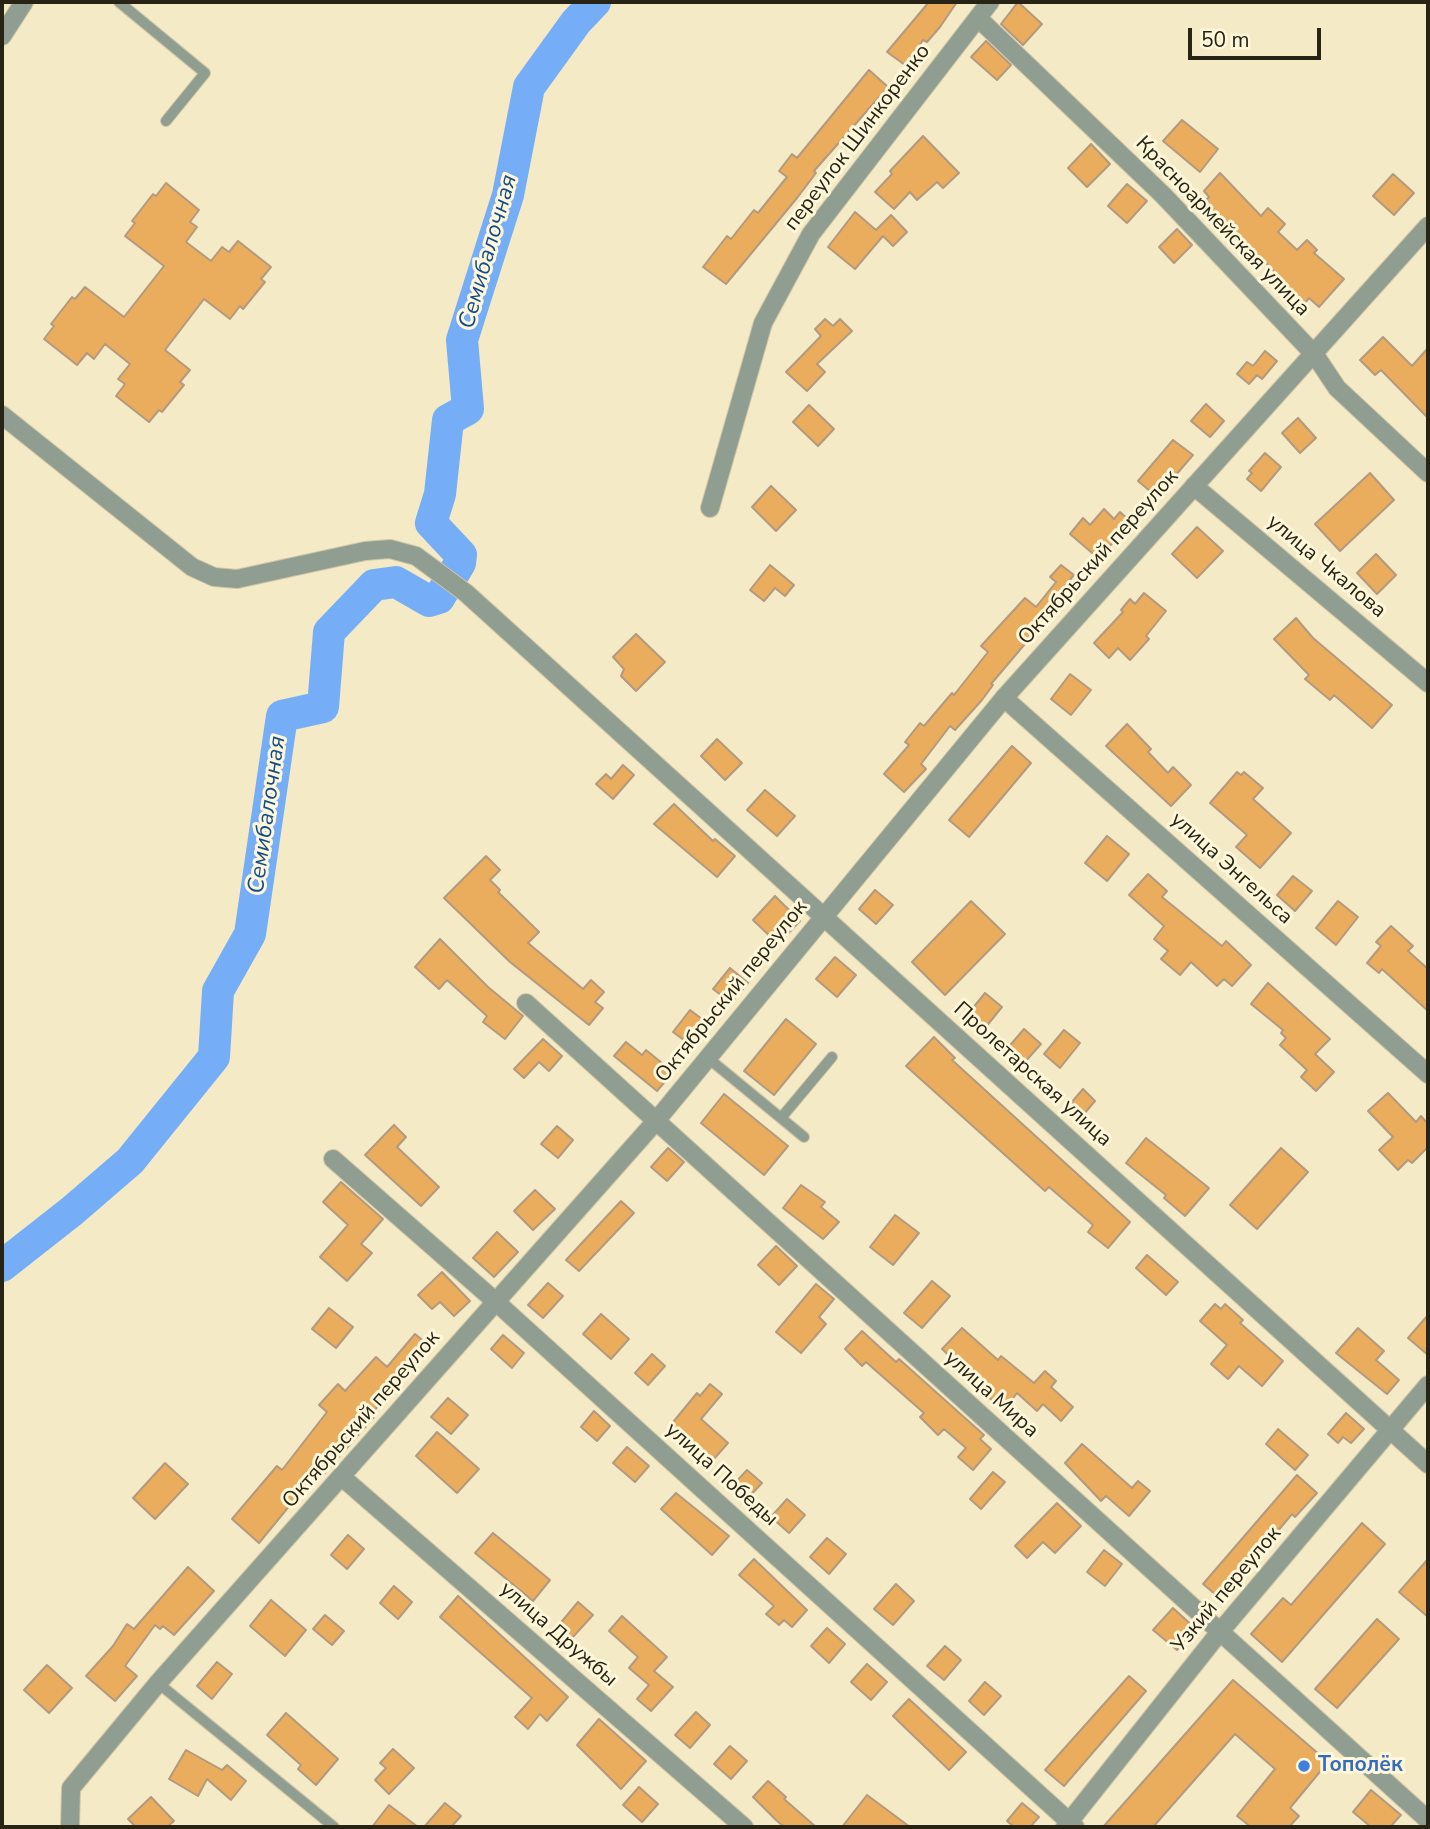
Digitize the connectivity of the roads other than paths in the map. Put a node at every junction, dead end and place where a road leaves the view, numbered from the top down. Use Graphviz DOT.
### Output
graph roads {
  1 [pos="24,2"];
  2 [pos="119,2"];
  3 [pos="990,2"];
  4 [pos="978,18"];
  5 [pos="2,36"];
  6 [pos="166,121"];
  7 [pos="1428,226"];
  8 [pos="1315,355"];
  9 [pos="2,415"];
  10 [pos="1428,473"];
  11 [pos="1194,486"];
  12 [pos="710,508"];
  13 [pos="1428,683"];
  14 [pos="1004,698"];
  15 [pos="822,916"];
  16 [pos="526,1003"];
  17 [pos="832,1057"];
  18 [pos="708,1058"];
  19 [pos="1428,1074"];
  20 [pos="781,1118"];
  21 [pos="656,1121"];
  22 [pos="804,1137"];
  23 [pos="333,1159"];
  24 [pos="495,1301"];
  25 [pos="1428,1385"];
  26 [pos="1392,1430"];
  27 [pos="1428,1464"];
  28 [pos="343,1478"];
  29 [pos="1219,1633"];
  30 [pos="158,1683"];
  31 [pos="1428,1820"];
  32 [pos="1070,1825"];
  33 [pos="70,1827"];
  34 [pos="334,1827"];
  35 [pos="744,1827"];
  1 -- 5 [label="street"];
  2 -- 6 [label="lane"];
  3 -- 4 [label="street, переулок Шинкоренко"];
  4 -- 8 [label="street, Красноармейская улица"];
  4 -- 12 [label="street, переулок Шинкоренко"];
  7 -- 8 [label="street, Октябрьский переулок"];
  8 -- 10 [label="street, Красноармейская улица"];
  8 -- 11 [label="street, Октябрьский переулок"];
  9 -- 15 [label="street, Пролетарская улица"];
  11 -- 13 [label="street, улица Чкалова"];
  11 -- 14 [label="street, Октябрьский переулок"];
  14 -- 15 [label="street, Октябрьский переулок"];
  14 -- 19 [label="street, улица Энгельса"];
  15 -- 18 [label="street, Октябрьский переулок"];
  15 -- 26 [label="street, Пролетарская улица"];
  16 -- 21 [label="street, улица Мира"];
  17 -- 20 [label="lane"];
  18 -- 20 [label="lane"];
  18 -- 21 [label="street, Октябрьский переулок"];
  20 -- 22 [label="lane"];
  21 -- 24 [label="street, Октябрьский переулок"];
  21 -- 29 [label="street, улица Мира"];
  23 -- 24 [label="street, улица Победы"];
  24 -- 28 [label="street, Октябрьский переулок"];
  24 -- 32 [label="street, улица Победы"];
  25 -- 26 [label="street, Узкий переулок"];
  26 -- 27 [label="street, Пролетарская улица"];
  26 -- 29 [label="street, Узкий переулок"];
  28 -- 30 [label="street, Октябрьский переулок"];
  28 -- 35 [label="street, улица Дружбы"];
  29 -- 31 [label="street, улица Мира"];
  29 -- 32 [label="street, Узкий переулок"];
  30 -- 33 [label="street, Октябрьский переулок"];
  30 -- 34 [label="lane"];
}
